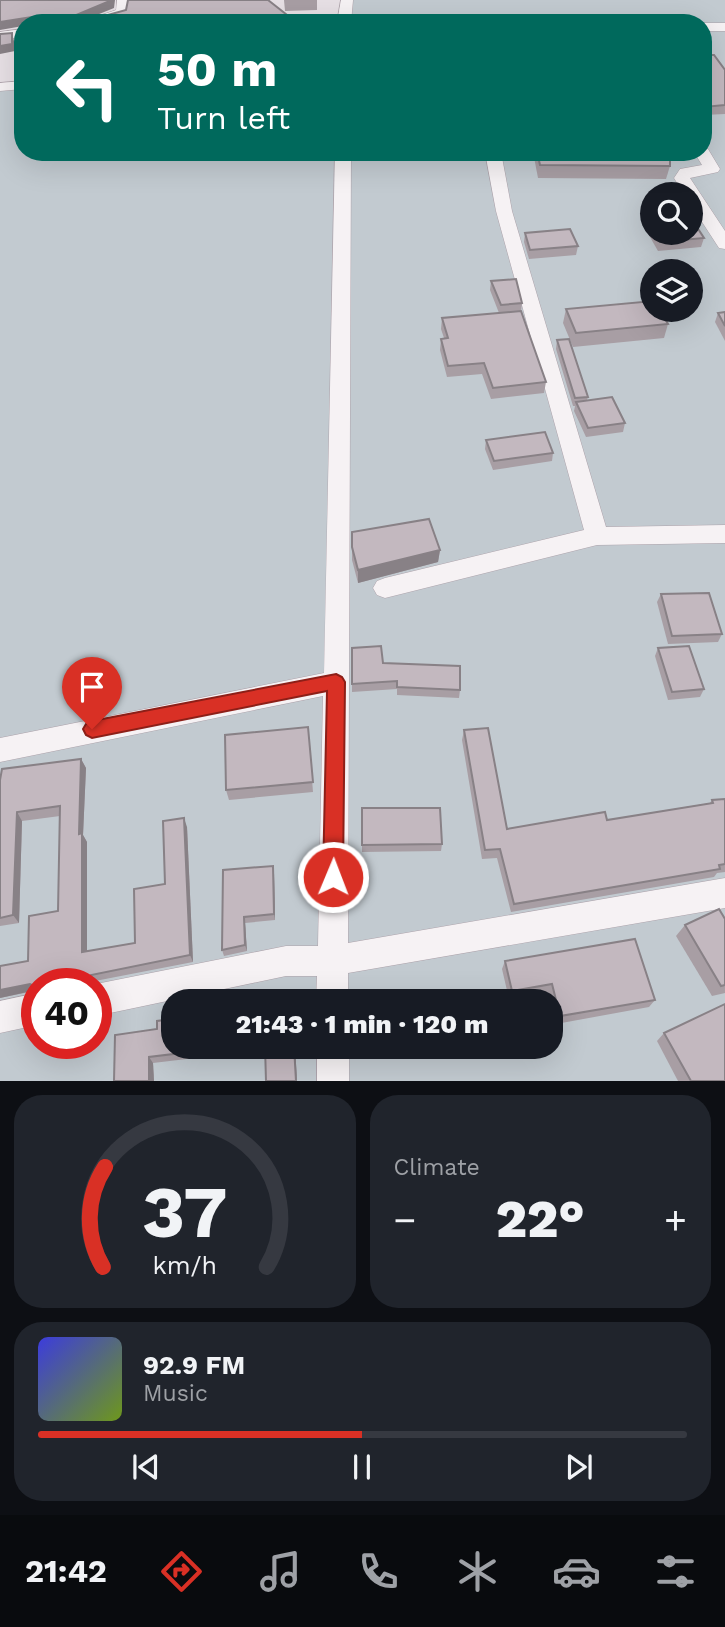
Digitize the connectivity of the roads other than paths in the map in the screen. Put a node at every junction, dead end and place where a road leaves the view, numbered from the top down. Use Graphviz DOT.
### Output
graph roads {
  1 [pos="123,0"];
  2 [pos="115,14"];
  3 [pos="343,161"];
  4 [pos="496,161"];
  5 [pos="718,168"];
  6 [pos="725,244"];
  7 [pos="725,534"];
  8 [pos="597,536"];
  9 [pos="385,588"];
  10 [pos="336,682"];
  11 [pos="0,750"];
  12 [pos="725,894"];
  13 [pos="332,961"];
  14 [pos="332,989"];
  15 [pos="112,997"];
  16 [pos="21,1012"];
  17 [pos="0,1017"];
  18 [pos="333,1059"];
  19 [pos="333,1081"];
  1 -- 2 [label="street"];
  3 -- 10 [label="street"];
  4 -- 8 [label="street"];
  5 -- 6 [label="street"];
  7 -- 8 [label="street"];
  8 -- 9 [label="street"];
  10 -- 11 [label="street"];
  10 -- 13 [label="street"];
  12 -- 13 [label="lane"];
  13 -- 14 [label="street"];
  13 -- 15 [label="lane"];
  16 -- 17 [label="street"];
  18 -- 19 [label="street"];
}
